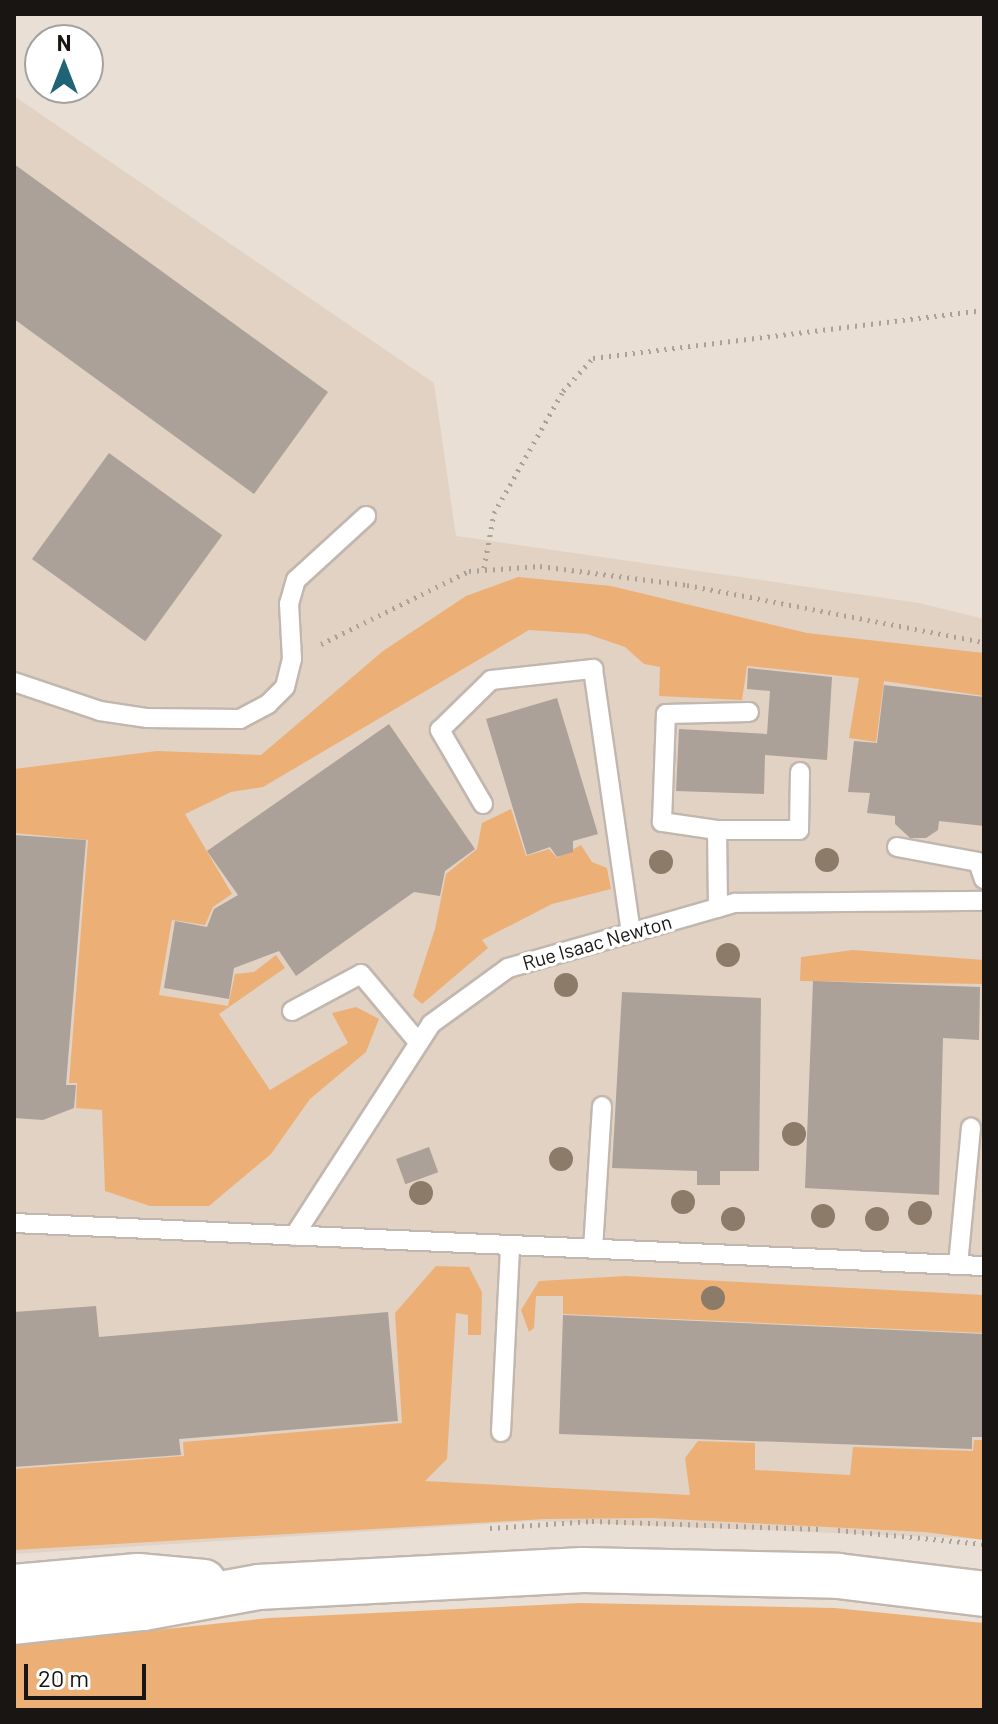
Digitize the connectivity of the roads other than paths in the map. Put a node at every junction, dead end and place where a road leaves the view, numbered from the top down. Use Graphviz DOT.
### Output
graph roads {
  1 [pos="366,516"];
  2 [pos="14,682"];
  3 [pos="749,712"];
  4 [pos="800,772"];
  5 [pos="483,804"];
  6 [pos="717,830"];
  7 [pos="897,847"];
  8 [pos="984,879"];
  9 [pos="984,901"];
  10 [pos="718,908"];
  11 [pos="631,932"];
  12 [pos="292,1011"];
  13 [pos="419,1043"];
  14 [pos="602,1106"];
  15 [pos="971,1128"];
  16 [pos="14,1223"];
  17 [pos="294,1236"];
  18 [pos="510,1245"];
  19 [pos="593,1249"];
  20 [pos="958,1265"];
  21 [pos="984,1266"];
  22 [pos="501,1432"];
  23 [pos="14,1587"];
  24 [pos="258,1587"];
  25 [pos="984,1594"];
  26 [pos="14,1622"];
  1 -- 2 [label="lane"];
  3 -- 6 [label="lane"];
  4 -- 6 [label="lane"];
  5 -- 11 [label="lane"];
  6 -- 10 [label="lane"];
  7 -- 8 [label="lane"];
  9 -- 10 [label="lane, Rue Isaac Newton"];
  10 -- 11 [label="lane, Rue Isaac Newton"];
  11 -- 13 [label="lane, Rue Isaac Newton"];
  12 -- 13 [label="lane"];
  13 -- 17 [label="lane, Rue Isaac Newton"];
  14 -- 19 [label="lane"];
  15 -- 20 [label="lane"];
  16 -- 17 [label="lane"];
  17 -- 18 [label="lane"];
  18 -- 19 [label="lane"];
  18 -- 22 [label="lane"];
  19 -- 20 [label="lane"];
  20 -- 21 [label="lane"];
  23 -- 24 [label="main road"];
  24 -- 25 [label="main road"];
  24 -- 26 [label="main road"];
}
